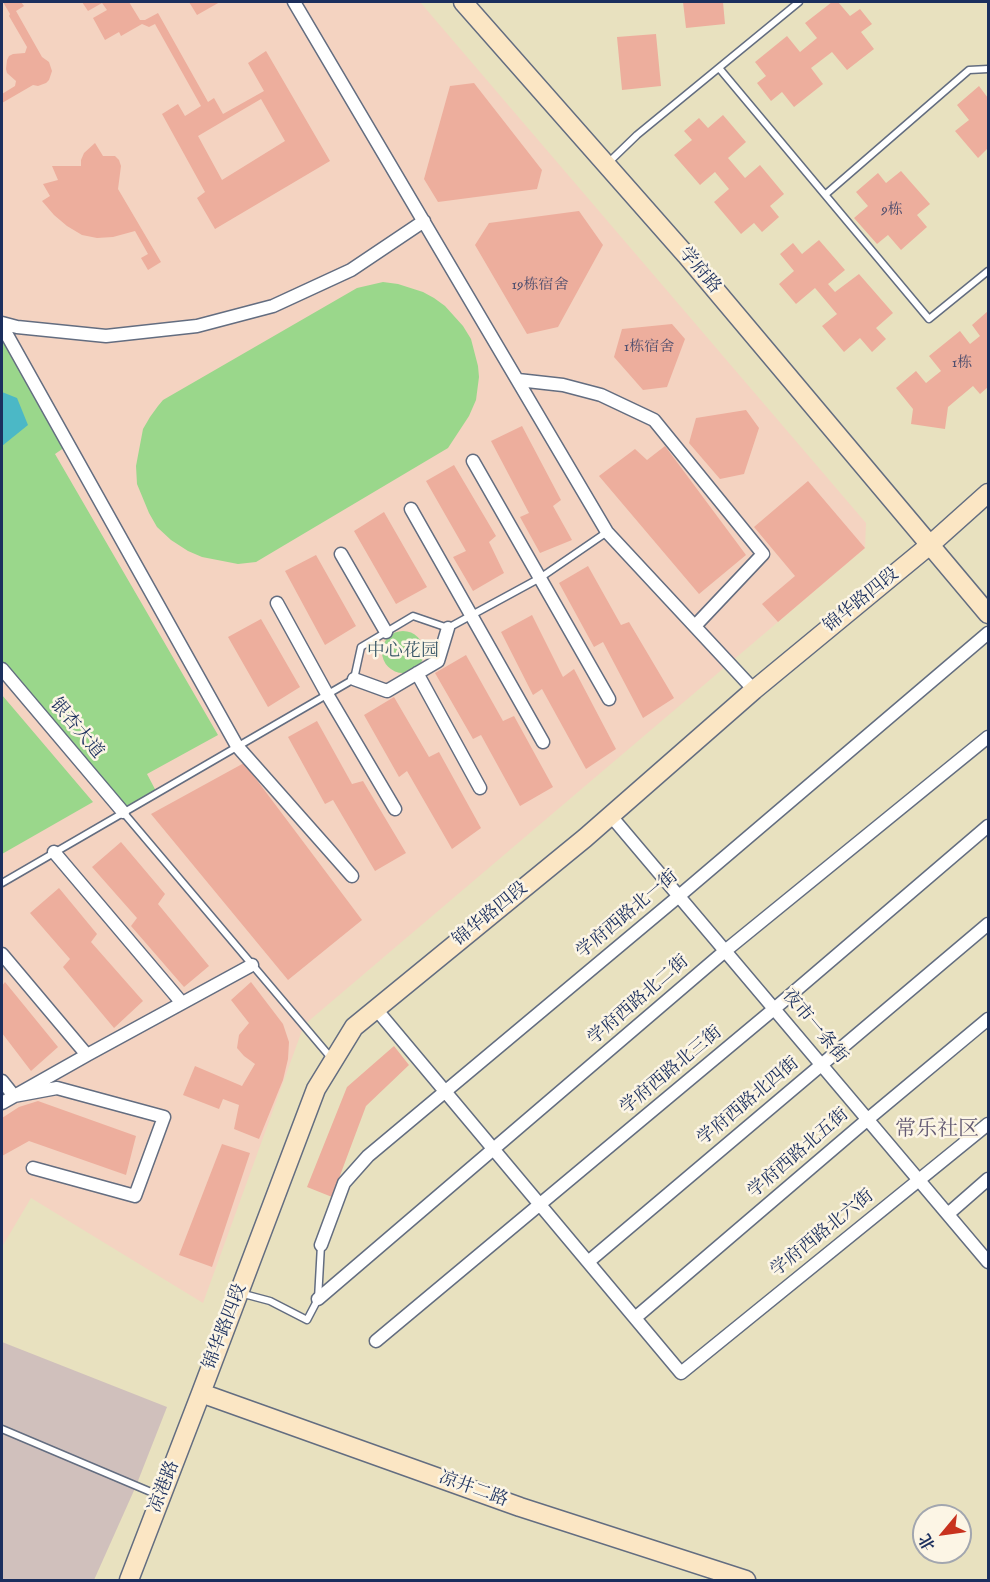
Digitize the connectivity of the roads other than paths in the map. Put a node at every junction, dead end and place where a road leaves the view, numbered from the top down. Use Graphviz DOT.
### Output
graph roads {
  1 [pos="294,2"];
  2 [pos="463,2"];
  3 [pos="799,2"];
  4 [pos="719,68"];
  5 [pos="988,69"];
  6 [pos="607,164"];
  7 [pos="826,194"];
  8 [pos="424,221"];
  9 [pos="988,271"];
  10 [pos="2,324"];
  11 [pos="518,380"];
  12 [pos="473,461"];
  13 [pos="988,494"];
  14 [pos="411,509"];
  15 [pos="607,532"];
  16 [pos="931,544"];
  17 [pos="341,554"];
  18 [pos="540,578"];
  19 [pos="277,603"];
  20 [pos="988,614"];
  21 [pos="471,616"];
  22 [pos="695,626"];
  23 [pos="448,628"];
  24 [pos="386,632"];
  25 [pos="988,633"];
  26 [pos="2,669"];
  27 [pos="417,673"];
  28 [pos="354,679"];
  29 [pos="754,690"];
  30 [pos="327,694"];
  31 [pos="609,699"];
  32 [pos="988,736"];
  33 [pos="543,742"];
  34 [pos="237,746"];
  35 [pos="480,788"];
  36 [pos="395,809"];
  37 [pos="123,812"];
  38 [pos="611,816"];
  39 [pos="988,826"];
  40 [pos="54,852"];
  41 [pos="352,876"];
  42 [pos="2,883"];
  43 [pos="679,896"];
  44 [pos="988,924"];
  45 [pos="725,951"];
  46 [pos="2,954"];
  47 [pos="252,965"];
  48 [pos="182,1003"];
  49 [pos="376,1009"];
  50 [pos="774,1009"];
  51 [pos="988,1019"];
  52 [pos="87,1054"];
  53 [pos="333,1061"];
  54 [pos="821,1064"];
  55 [pos="2,1081"];
  56 [pos="446,1091"];
  57 [pos="14,1096"];
  58 [pos="2,1103"];
  59 [pos="868,1119"];
  60 [pos="988,1124"];
  61 [pos="494,1150"];
  62 [pos="33,1168"];
  63 [pos="919,1179"];
  64 [pos="988,1179"];
  65 [pos="540,1204"];
  66 [pos="948,1214"];
  67 [pos="321,1245"];
  68 [pos="588,1262"];
  69 [pos="988,1262"];
  70 [pos="239,1293"];
  71 [pos="318,1299"];
  72 [pos="635,1318"];
  73 [pos="376,1341"];
  74 [pos="201,1393"];
  75 [pos="2,1429"];
  76 [pos="161,1497"];
  77 [pos="129,1581"];
  78 [pos="746,1581"];
  1 -- 8 [label="street"];
  2 -- 6 [label="main road, 学府路"];
  3 -- 4 [label="lane"];
  4 -- 6 [label="lane"];
  4 -- 7 [label="lane"];
  5 -- 7 [label="lane"];
  6 -- 16 [label="main road, 学府路"];
  7 -- 9 [label="lane"];
  8 -- 10 [label="street"];
  8 -- 11 [label="street"];
  10 -- 34 [label="street"];
  11 -- 15 [label="street"];
  11 -- 22 [label="street"];
  12 -- 18 [label="street"];
  13 -- 16 [label="main road, 锦华路四段"];
  14 -- 21 [label="street"];
  15 -- 18 [label="lane"];
  15 -- 22 [label="street"];
  16 -- 20 [label="main road, 学府路"];
  16 -- 29 [label="main road, 锦华路四段"];
  17 -- 24 [label="street"];
  18 -- 21 [label="lane"];
  18 -- 31 [label="street"];
  19 -- 30 [label="street"];
  21 -- 23 [label="lane"];
  21 -- 33 [label="street"];
  22 -- 29 [label="street"];
  23 -- 24 [label="lane"];
  23 -- 27 [label="street"];
  24 -- 28 [label="lane"];
  25 -- 43 [label="street, 学府西路北一街"];
  26 -- 37 [label="street, 银杏大道"];
  27 -- 28 [label="street"];
  27 -- 35 [label="street"];
  28 -- 30 [label="lane"];
  29 -- 38 [label="main road, 锦华路四段"];
  30 -- 34 [label="lane"];
  30 -- 36 [label="street"];
  32 -- 45 [label="street, 学府西路北二街"];
  34 -- 37 [label="lane"];
  34 -- 41 [label="street"];
  37 -- 40 [label="lane"];
  37 -- 47 [label="lane"];
  38 -- 43 [label="street, 夜市一条街"];
  38 -- 49 [label="main road, 锦华路四段"];
  39 -- 50 [label="street, 学府西路北三街"];
  40 -- 42 [label="lane"];
  40 -- 48 [label="street"];
  43 -- 45 [label="street, 夜市一条街"];
  43 -- 56 [label="street, 学府西路北一街"];
  44 -- 54 [label="street, 学府西路北四街"];
  45 -- 50 [label="street, 夜市一条街"];
  45 -- 61 [label="street, 学府西路北二街"];
  46 -- 52 [label="street"];
  47 -- 48 [label="street"];
  47 -- 53 [label="lane"];
  48 -- 52 [label="street"];
  49 -- 53 [label="main road, 锦华路四段"];
  49 -- 56 [label="street"];
  50 -- 54 [label="street, 夜市一条街"];
  50 -- 65 [label="street, 学府西路北三街"];
  51 -- 59 [label="street, 学府西路北五街"];
  52 -- 57 [label="street"];
  53 -- 70 [label="main road, 锦华路四段"];
  54 -- 59 [label="street, 夜市一条街"];
  54 -- 68 [label="street, 学府西路北四街"];
  55 -- 57 [label="street"];
  56 -- 61 [label="street"];
  56 -- 67 [label="street, 学府西路北一街"];
  57 -- 58 [label="street"];
  57 -- 62 [label="street"];
  59 -- 63 [label="street, 夜市一条街"];
  59 -- 72 [label="street, 学府西路北五街"];
  60 -- 63 [label="street, 学府西路北六街"];
  61 -- 65 [label="street"];
  61 -- 71 [label="street, 学府西路北二街"];
  63 -- 66 [label="street, 夜市一条街"];
  63 -- 72 [label="street, 学府西路北六街"];
  64 -- 66 [label="street"];
  65 -- 68 [label="street"];
  65 -- 73 [label="street, 学府西路北三街"];
  66 -- 69 [label="street, 夜市一条街"];
  67 -- 71 [label="lane"];
  68 -- 72 [label="street"];
  70 -- 71 [label="lane"];
  70 -- 74 [label="main road, 锦华路四段"];
  74 -- 76 [label="main road, 凉港路"];
  74 -- 78 [label="main road, 凉井二路"];
  75 -- 76 [label="lane"];
  76 -- 77 [label="main road, 凉港路"];
}
